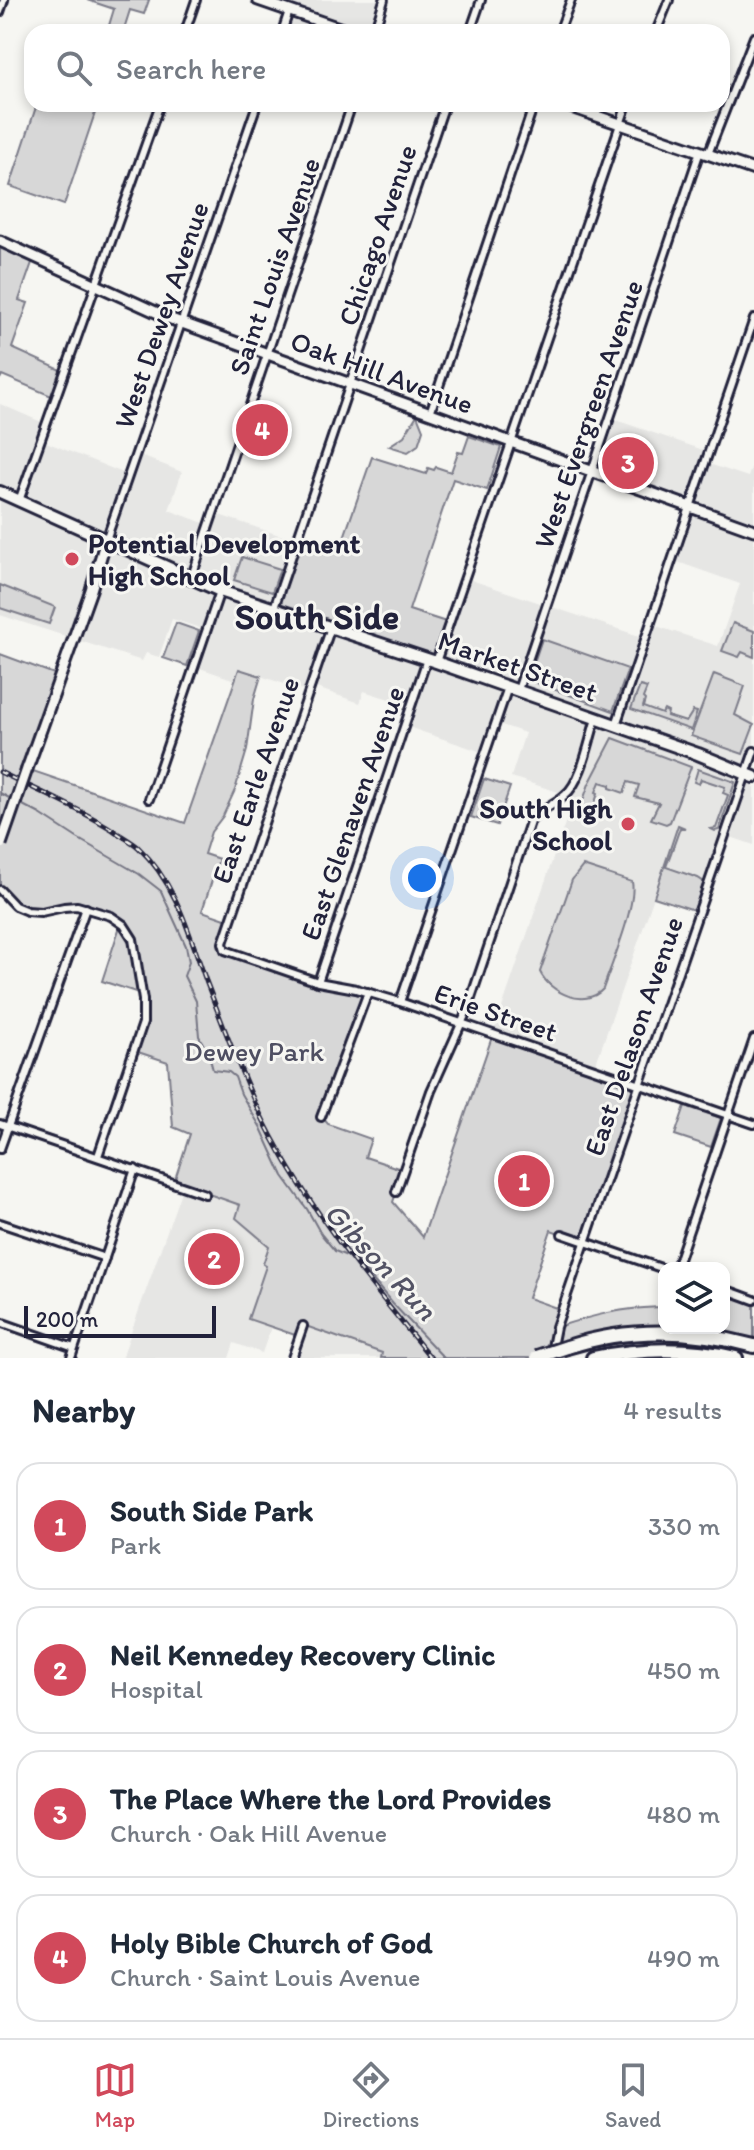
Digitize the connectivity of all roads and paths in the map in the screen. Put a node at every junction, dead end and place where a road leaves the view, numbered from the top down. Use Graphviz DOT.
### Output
graph roads {
  1 [pos="4,0"];
  2 [pos="196,0"];
  3 [pos="258,0"];
  4 [pos="384,0"];
  5 [pos="481,0"];
  6 [pos="571,0"];
  7 [pos="669,0"];
  8 [pos="276,3"];
  9 [pos="289,11"];
  10 [pos="0,12"];
  11 [pos="188,24"];
  12 [pos="285,24"];
  13 [pos="327,24"];
  14 [pos="376,24"];
  15 [pos="473,24"];
  16 [pos="562,24"];
  17 [pos="659,24"];
  18 [pos="754,37"];
  19 [pos="730,93"];
  20 [pos="157,112"];
  21 [pos="254,112"];
  22 [pos="349,112"];
  23 [pos="442,112"];
  24 [pos="531,112"];
  25 [pos="585,112"];
  26 [pos="624,112"];
  27 [pos="722,112"];
  28 [pos="619,124"];
  29 [pos="704,153"];
  30 [pos="754,170"];
  31 [pos="0,241"];
  32 [pos="96,285"];
  33 [pos="754,319"];
  34 [pos="181,323"];
  35 [pos="267,354"];
  36 [pos="350,384"];
  37 [pos="430,413"];
  38 [pos="511,442"];
  39 [pos="592,472"];
  40 [pos="0,492"];
  41 [pos="19,501"];
  42 [pos="690,507"];
  43 [pos="754,530"];
  44 [pos="106,540"];
  45 [pos="191,579"];
  46 [pos="220,591"];
  47 [pos="274,608"];
  48 [pos="331,627"];
  49 [pos="432,660"];
  50 [pos="513,689"];
  51 [pos="596,719"];
  52 [pos="616,725"];
  53 [pos="754,751"];
  54 [pos="750,775"];
  55 [pos="149,799"];
  56 [pos="0,845"];
  57 [pos="0,890"];
  58 [pos="86,908"];
  59 [pos="223,947"];
  60 [pos="318,982"];
  61 [pos="368,992"];
  62 [pos="400,1002"];
  63 [pos="461,1024"];
  64 [pos="754,1039"];
  65 [pos="639,1085"];
  66 [pos="728,1115"];
  67 [pos="321,1117"];
  68 [pos="0,1124"];
  69 [pos="754,1124"];
  70 [pos="8,1126"];
  71 [pos="0,1149"];
  72 [pos="98,1156"];
  73 [pos="135,1169"];
  74 [pos="396,1192"];
  75 [pos="205,1194"];
  76 [pos="0,1223"];
  77 [pos="562,1234"];
  78 [pos="585,1242"];
  79 [pos="105,1258"];
  80 [pos="678,1262"];
  81 [pos="658,1267"];
  82 [pos="730,1291"];
  83 [pos="754,1300"];
  84 [pos="0,1322"];
  85 [pos="303,1326"];
  86 [pos="754,1346"];
  87 [pos="74,1348"];
  88 [pos="71,1358"];
  89 [pos="292,1358"];
  90 [pos="536,1358"];
  91 [pos="554,1358"];
  92 [pos="593,1358"];
  93 [pos="736,1358"];
  1 -- 10 [label="street"];
  2 -- 11 [label="street"];
  3 -- 8 [label="street"];
  4 -- 14 [label="street"];
  5 -- 15 [label="street"];
  6 -- 16 [label="street"];
  7 -- 17 [label="street"];
  8 -- 9 [label="street"];
  9 -- 12 [label="street"];
  9 -- 13 [label="street"];
  18 -- 19 [label="street, West Evergreen Avenue"];
  20 -- 32 [label="street"];
  21 -- 34 [label="street, West Dewey Avenue"];
  22 -- 35 [label="street, Saint Louis Avenue"];
  23 -- 36 [label="street, Chicago Avenue"];
  24 -- 37 [label="street"];
  25 -- 28 [label="street"];
  26 -- 28 [label="street, East Glenaven Avenue"];
  27 -- 29 [label="street, West Evergreen Avenue"];
  28 -- 29 [label="street"];
  28 -- 38 [label="street, East Glenaven Avenue"];
  29 -- 30 [label="street"];
  29 -- 39 [label="street, West Evergreen Avenue"];
  31 -- 32 [label="street, Oak Hill Avenue"];
  32 -- 34 [label="street, Oak Hill Avenue"];
  32 -- 41 [label="street"];
  33 -- 42 [label="street"];
  34 -- 35 [label="street, Oak Hill Avenue"];
  34 -- 44 [label="street, West Dewey Avenue"];
  35 -- 36 [label="street, Oak Hill Avenue"];
  35 -- 45 [label="street, Saint Louis Avenue"];
  36 -- 37 [label="street, Oak Hill Avenue"];
  36 -- 47 [label="street, Chicago Avenue"];
  37 -- 38 [label="street, Oak Hill Avenue"];
  38 -- 39 [label="street, Oak Hill Avenue"];
  38 -- 49 [label="street, East Glenaven Avenue"];
  39 -- 42 [label="street, Oak Hill Avenue"];
  39 -- 50 [label="street, West Evergreen Avenue"];
  40 -- 41 [label="main road, Market Street"];
  41 -- 44 [label="main road, Market Street"];
  42 -- 43 [label="street, Oak Hill Avenue"];
  42 -- 52 [label="street"];
  44 -- 45 [label="main road, Market Street"];
  44 -- 56 [label="street, bridge"];
  45 -- 46 [label="main road, Market Street"];
  46 -- 47 [label="main road, Market Street"];
  46 -- 55 [label="street"];
  47 -- 48 [label="main road, Market Street"];
  48 -- 49 [label="main road, Market Street"];
  48 -- 59 [label="street, East Earle Avenue"];
  49 -- 50 [label="main road, Market Street"];
  49 -- 60 [label="street, East Glenaven Avenue"];
  50 -- 51 [label="main road, Market Street"];
  50 -- 62 [label="street, West Evergreen Avenue"];
  51 -- 52 [label="main road, Market Street"];
  51 -- 63 [label="street"];
  52 -- 54 [label="main road, Market Street"];
  53 -- 54 [label="street, East Delason Avenue"];
  54 -- 65 [label="street, East Delason Avenue"];
  57 -- 58 [label="street"];
  58 -- 70 [label="street"];
  58 -- 72 [label="street"];
  59 -- 60 [label="street, Erie Street"];
  60 -- 61 [label="street, Erie Street"];
  61 -- 62 [label="street, Erie Street"];
  61 -- 67 [label="street"];
  62 -- 63 [label="street, Erie Street"];
  63 -- 65 [label="street, Erie Street"];
  63 -- 74 [label="street"];
  64 -- 66 [label="street"];
  65 -- 66 [label="street, Erie Street"];
  65 -- 78 [label="street, East Delason Avenue"];
  66 -- 69 [label="street, Erie Street"];
  66 -- 80 [label="street"];
  68 -- 70 [label="street"];
  70 -- 71 [label="street"];
  70 -- 72 [label="street"];
  72 -- 73 [label="street"];
  73 -- 75 [label="street"];
  73 -- 79 [label="street"];
  76 -- 79 [label="street"];
  77 -- 78 [label="street"];
  78 -- 81 [label="street"];
  78 -- 91 [label="street, East Delason Avenue"];
  79 -- 87 [label="street"];
  82 -- 83 [label="street"];
  84 -- 87 [label="street"];
  85 -- 89 [label="street"];
  86 -- 90 [label="highway, bridge"];
  87 -- 88 [label="street"];
  92 -- 93 [label="highway"];
}
